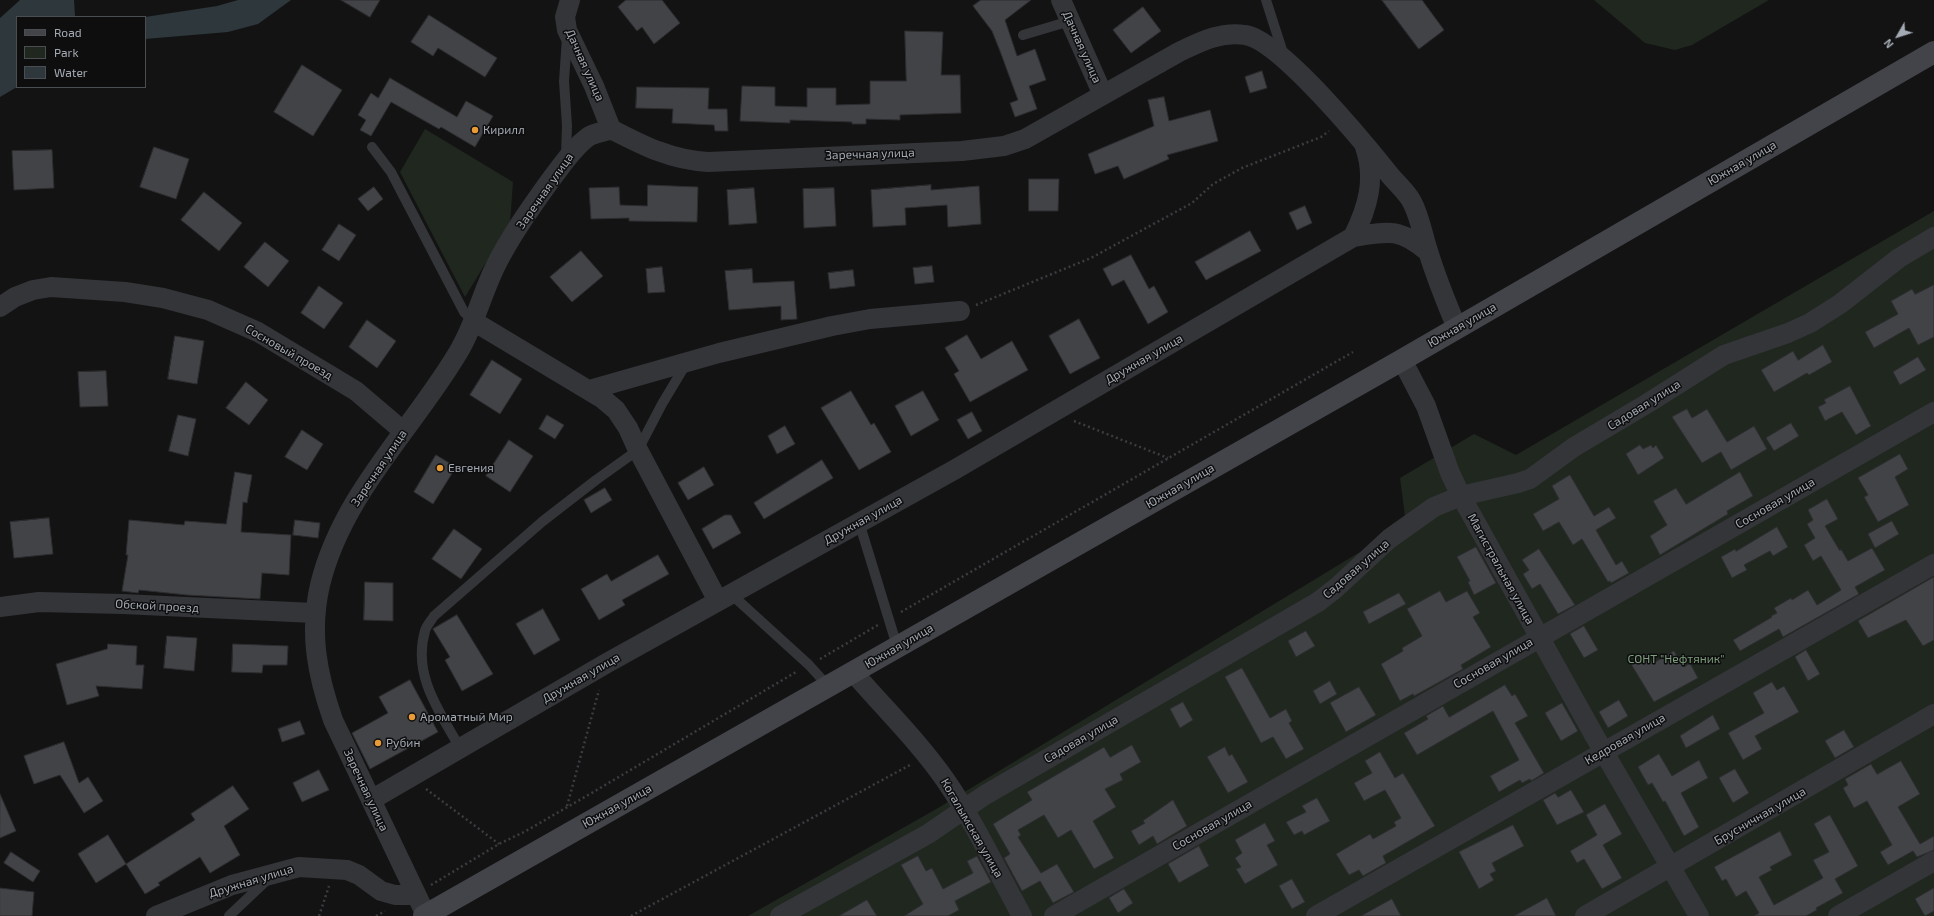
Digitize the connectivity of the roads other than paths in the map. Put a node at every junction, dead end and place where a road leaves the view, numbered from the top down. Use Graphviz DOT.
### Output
graph roads {
  1 [pos="570,0"];
  2 [pos="1061,0"];
  3 [pos="1266,0"];
  4 [pos="1070,21"];
  5 [pos="567,30"];
  6 [pos="1024,34"];
  7 [pos="1934,52"];
  8 [pos="1285,60"];
  9 [pos="1104,95"];
  10 [pos="611,129"];
  11 [pos="1363,141"];
  12 [pos="372,147"];
  13 [pos="566,159"];
  14 [pos="1354,237"];
  15 [pos="1934,237"];
  16 [pos="1428,252"];
  17 [pos="0,307"];
  18 [pos="960,311"];
  19 [pos="473,321"];
  20 [pos="1457,328"];
  21 [pos="1402,360"];
  22 [pos="687,362"];
  23 [pos="589,390"];
  24 [pos="1934,412"];
  25 [pos="403,431"];
  26 [pos="638,450"];
  27 [pos="1460,496"];
  28 [pos="859,522"];
  29 [pos="1934,564"];
  30 [pos="724,598"];
  31 [pos="0,607"];
  32 [pos="314,613"];
  33 [pos="1539,637"];
  34 [pos="897,646"];
  35 [pos="853,672"];
  36 [pos="828,686"];
  37 [pos="1934,714"];
  38 [pos="460,748"];
  39 [pos="1604,751"];
  40 [pos="371,800"];
  41 [pos="964,809"];
  42 [pos="1934,861"];
  43 [pos="1671,868"];
  44 [pos="276,872"];
  45 [pos="415,895"];
  46 [pos="156,916"];
  47 [pos="229,916"];
  48 [pos="425,916"];
  49 [pos="780,916"];
  50 [pos="1022,916"];
  51 [pos="1054,916"];
  52 [pos="1316,916"];
  53 [pos="1585,916"];
  54 [pos="1699,916"];
  55 [pos="1838,916"];
  1 -- 5 [label="street, Дачная улица"];
  2 -- 4 [label="street, Дачная улица"];
  3 -- 8 [label="lane"];
  4 -- 6 [label="lane"];
  4 -- 9 [label="street, Дачная улица"];
  5 -- 10 [label="street, Дачная улица"];
  5 -- 13 [label="lane"];
  7 -- 20 [label="street, Южная улица"];
  8 -- 9 [label="street, Заречная улица"];
  8 -- 11 [label="street, Заречная улица"];
  9 -- 10 [label="street, Заречная улица"];
  10 -- 13 [label="street, Заречная улица"];
  11 -- 14 [label="street"];
  11 -- 16 [label="street, Заречная улица"];
  12 -- 19 [label="lane"];
  13 -- 19 [label="street, Заречная улица"];
  14 -- 16 [label="street, Дружная улица"];
  14 -- 28 [label="street, Дружная улица"];
  15 -- 27 [label="street, Садовая улица"];
  16 -- 20 [label="street, Заречная улица"];
  17 -- 25 [label="street, Сосновый проезд"];
  18 -- 22 [label="street"];
  19 -- 23 [label="street"];
  19 -- 25 [label="street, Заречная улица"];
  20 -- 21 [label="street, Южная улица"];
  21 -- 27 [label="street, Магистральная улица"];
  21 -- 34 [label="street, Южная улица"];
  22 -- 23 [label="street"];
  22 -- 26 [label="lane"];
  23 -- 26 [label="street"];
  24 -- 33 [label="street, Сосновая улица"];
  25 -- 32 [label="street, Заречная улица"];
  26 -- 30 [label="street"];
  26 -- 38 [label="lane"];
  27 -- 33 [label="street, Магистральная улица"];
  27 -- 41 [label="street, Садовая улица"];
  28 -- 30 [label="street, Дружная улица"];
  28 -- 34 [label="lane"];
  29 -- 39 [label="street, Кедровая улица"];
  30 -- 36 [label="lane"];
  30 -- 38 [label="street, Дружная улица"];
  31 -- 32 [label="street, Обской проезд"];
  32 -- 40 [label="street, Заречная улица"];
  33 -- 39 [label="street, Магистральная улица"];
  33 -- 51 [label="street, Сосновая улица"];
  34 -- 35 [label="street, Южная улица"];
  35 -- 36 [label="street, Южная улица"];
  35 -- 41 [label="street, Когалымская улица"];
  36 -- 48 [label="street, Южная улица"];
  37 -- 43 [label="street, Брусничная улица"];
  38 -- 40 [label="street, Дружная улица"];
  39 -- 43 [label="street, Магистральная улица"];
  39 -- 52 [label="street, Кедровая улица"];
  40 -- 45 [label="street, Заречная улица"];
  41 -- 49 [label="street, Садовая улица"];
  41 -- 50 [label="street, Когалымская улица"];
  42 -- 55 [label="street"];
  43 -- 53 [label="street, Брусничная улица"];
  43 -- 54 [label="street, Магистральная улица"];
  44 -- 45 [label="street, Дружная улица"];
  44 -- 46 [label="street, Дружная улица"];
  44 -- 47 [label="lane"];
  45 -- 48 [label="street, Заречная улица"];
}
